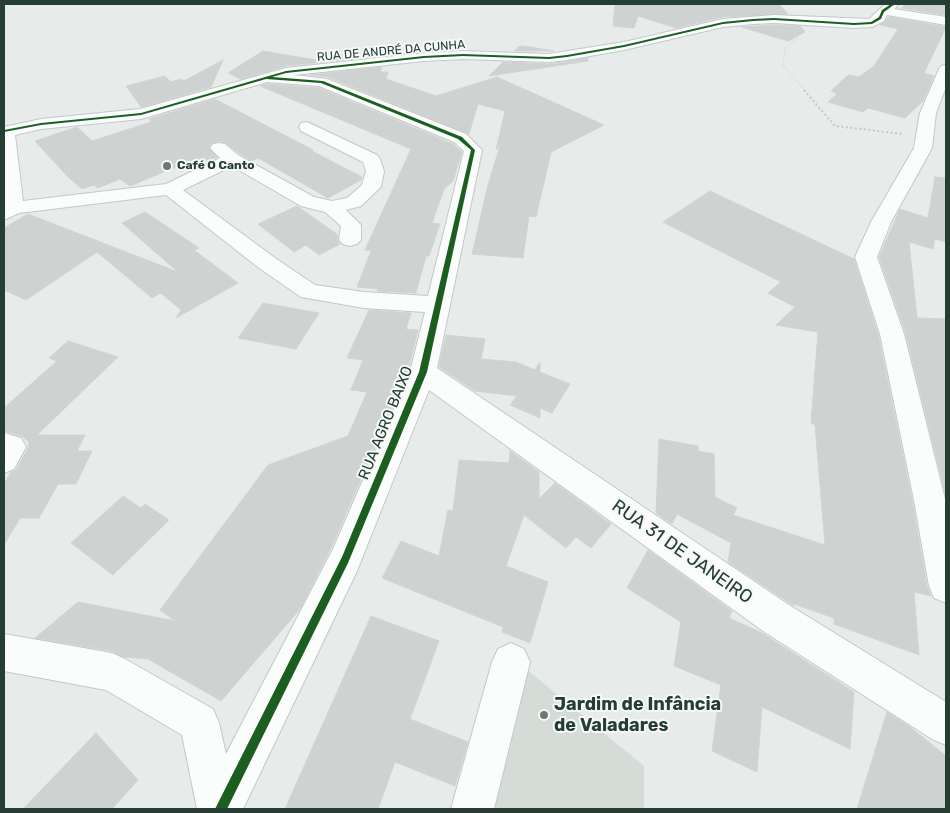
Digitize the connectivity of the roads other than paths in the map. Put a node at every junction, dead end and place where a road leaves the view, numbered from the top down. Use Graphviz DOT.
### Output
graph roads {
  1 [pos="888,8"];
  2 [pos="946,21"];
  3 [pos="946,69"];
  4 [pos="267,78"];
  5 [pos="307,127"];
  6 [pos="5,132"];
  7 [pos="170,189"];
  8 [pos="332,207"];
  9 [pos="9,211"];
  10 [pos="350,240"];
  11 [pos="437,305"];
  12 [pos="423,372"];
  13 [pos="4,445"];
  14 [pos="4,460"];
  15 [pos="946,586"];
  16 [pos="4,653"];
  17 [pos="511,662"];
  18 [pos="946,725"];
  19 [pos="220,809"];
  20 [pos="472,809"];
  1 -- 2 [label="street"];
  1 -- 4 [label="street, RUA DE ANDRÉ DA CUNHA"];
  3 -- 15 [label="street"];
  4 -- 6 [label="street, RUA DE ANDRÉ DA CUNHA"];
  4 -- 11 [label="street, RUA AGRO BAIXO"];
  5 -- 8 [label="street"];
  6 -- 9 [label="street"];
  7 -- 8 [label="street"];
  7 -- 9 [label="street"];
  7 -- 11 [label="street"];
  8 -- 10 [label="street"];
  11 -- 12 [label="street, RUA AGRO BAIXO"];
  12 -- 18 [label="street, RUA 31 DE JANEIRO"];
  12 -- 19 [label="street, RUA AGRO BAIXO"];
  13 -- 14 [label="street"];
  16 -- 19 [label="street"];
  17 -- 20 [label="street"];
}
